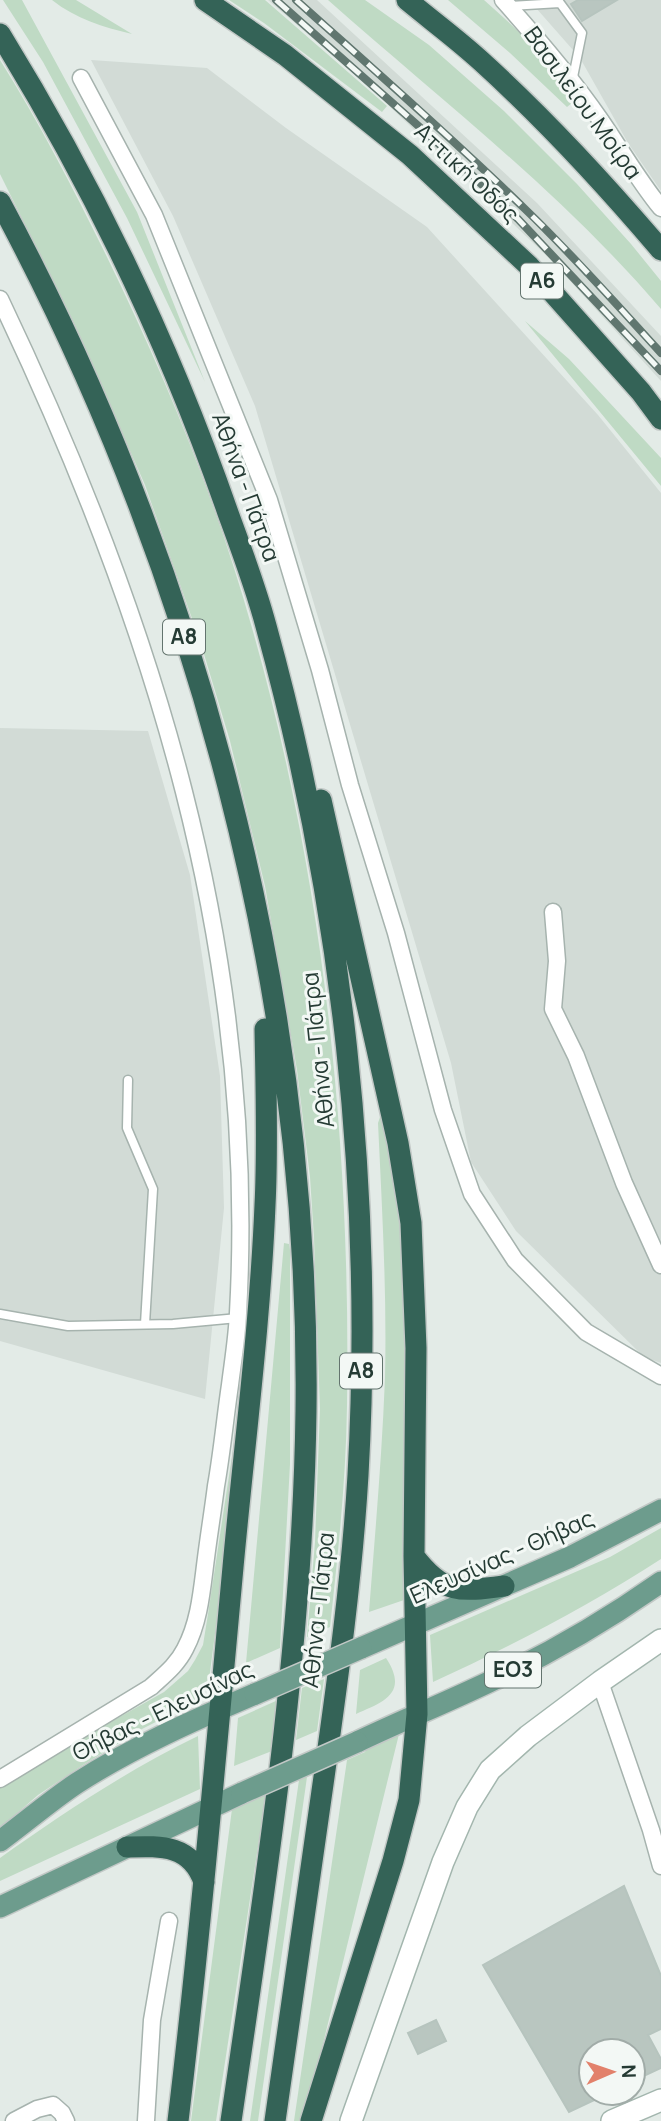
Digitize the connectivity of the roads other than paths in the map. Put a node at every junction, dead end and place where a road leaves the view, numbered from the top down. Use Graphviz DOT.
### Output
graph roads {
  1 [pos="205,0"];
  2 [pos="407,0"];
  3 [pos="505,3"];
  4 [pos="0,34"];
  5 [pos="81,78"];
  6 [pos="572,82"];
  7 [pos="0,202"];
  8 [pos="661,208"];
  9 [pos="661,250"];
  10 [pos="0,299"];
  11 [pos="661,419"];
  12 [pos="266,624"];
  13 [pos="553,912"];
  14 [pos="265,960"];
  15 [pos="128,1080"];
  16 [pos="661,1265"];
  17 [pos="0,1314"];
  18 [pos="238,1318"];
  19 [pos="145,1324"];
  20 [pos="661,1376"];
  21 [pos="661,1510"];
  22 [pos="414,1556"];
  23 [pos="661,1582"];
  24 [pos="504,1586"];
  25 [pos="415,1625"];
  26 [pos="661,1640"];
  27 [pos="361,1648"];
  28 [pos="600,1682"];
  29 [pos="219,1709"];
  30 [pos="417,1714"];
  31 [pos="0,1779"];
  32 [pos="212,1806"];
  33 [pos="0,1841"];
  34 [pos="127,1847"];
  35 [pos="661,1866"];
  36 [pos="204,1882"];
  37 [pos="0,1907"];
  38 [pos="169,1921"];
  39 [pos="661,2100"];
  40 [pos="14,2121"];
  41 [pos="66,2121"];
  42 [pos="146,2121"];
  43 [pos="178,2121"];
  44 [pos="231,2121"];
  45 [pos="275,2121"];
  46 [pos="311,2121"];
  47 [pos="351,2121"];
  48 [pos="612,2121"];
  1 -- 11 [label="highway, Αττική Οδός / Α6"];
  2 -- 9 [label="highway"];
  3 -- 6 [label="street, Βασιλείου Μοίρα"];
  3 -- 6 [label="lane"];
  4 -- 12 [label="highway, Αθήνα - Πάτρα / Α8"];
  5 -- 20 [label="street"];
  6 -- 8 [label="street, Βασιλείου Μοίρα"];
  7 -- 14 [label="highway, Αθήνα - Πάτρα / Α8"];
  10 -- 18 [label="street"];
  12 -- 22 [label="highway"];
  12 -- 45 [label="highway, Αθήνα - Πάτρα / Α8"];
  13 -- 16 [label="street"];
  14 -- 29 [label="highway"];
  14 -- 44 [label="highway, Αθήνα - Πάτρα / Α8"];
  15 -- 19 [label="lane"];
  17 -- 19 [label="lane"];
  18 -- 19 [label="lane"];
  18 -- 31 [label="street"];
  21 -- 24 [label="main road, Ελευσίνας - Θήβας"];
  22 -- 24 [label="highway"];
  22 -- 25 [label="highway"];
  23 -- 30 [label="main road, ΕΟ3"];
  24 -- 25 [label="main road, Ελευσίνας - Θήβας"];
  25 -- 27 [label="main road, Ελευσίνας - Θήβας"];
  25 -- 30 [label="highway"];
  26 -- 28 [label="street"];
  27 -- 29 [label="main road, Θήβας - Ελευσίνας, bridge"];
  28 -- 35 [label="street"];
  28 -- 47 [label="street"];
  29 -- 32 [label="highway"];
  29 -- 33 [label="main road, Θήβας - Ελευσίνας"];
  30 -- 32 [label="main road, ΕΟ3, bridge"];
  30 -- 46 [label="highway"];
  32 -- 34 [label="main road, ΕΟ3"];
  32 -- 36 [label="highway"];
  34 -- 36 [label="highway"];
  34 -- 37 [label="main road, ΕΟ3"];
  36 -- 43 [label="highway"];
  38 -- 42 [label="street"];
  39 -- 48 [label="street"];
  40 -- 41 [label="street"];
}
